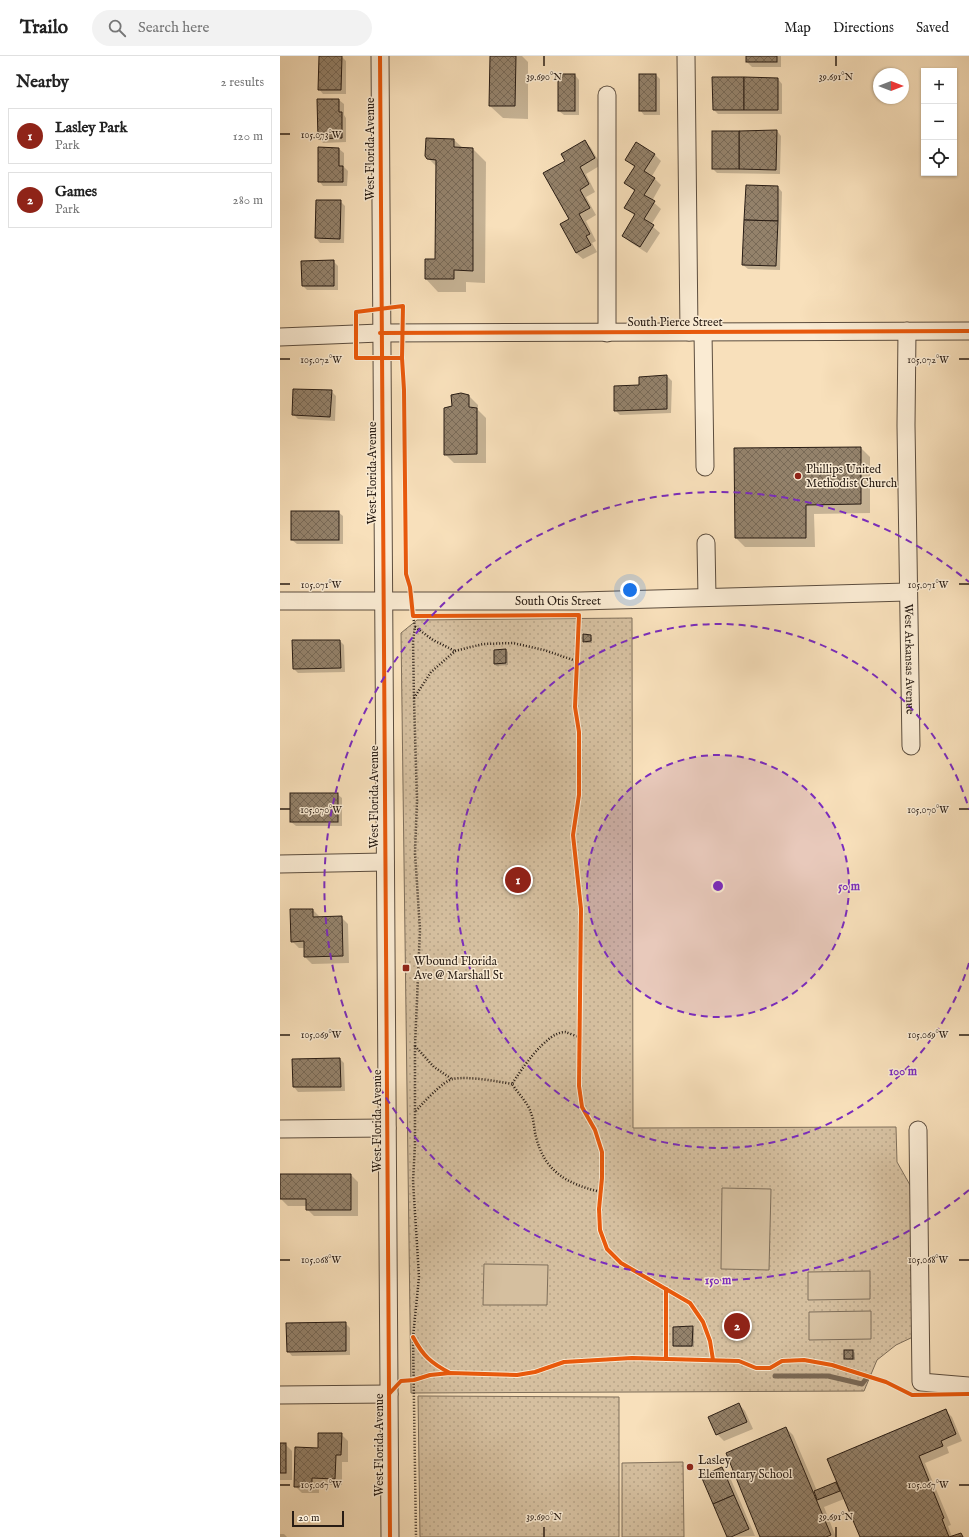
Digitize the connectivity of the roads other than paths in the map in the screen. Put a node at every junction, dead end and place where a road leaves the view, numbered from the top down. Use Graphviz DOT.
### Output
graph roads {
  1 [pos="380,56"];
  2 [pos="686,56"];
  3 [pos="607,95"];
  4 [pos="907,331"];
  5 [pos="969,331"];
  6 [pos="696,332"];
  7 [pos="607,333"];
  8 [pos="380,334"];
  9 [pos="280,337"];
  10 [pos="705,467"];
  11 [pos="706,543"];
  12 [pos="908,592"];
  13 [pos="707,597"];
  14 [pos="280,601"];
  15 [pos="382,601"];
  16 [pos="911,746"];
  17 [pos="385,862"];
  18 [pos="280,864"];
  19 [pos="387,1128"];
  20 [pos="280,1129"];
  21 [pos="918,1130"];
  22 [pos="969,1386"];
  23 [pos="389,1394"];
  24 [pos="280,1395"];
  25 [pos="390,1537"];
  1 -- 8 [label="street, West Florida Avenue"];
  2 -- 6 [label="street"];
  3 -- 7 [label="street"];
  4 -- 5 [label="street, South Pierce Street"];
  4 -- 6 [label="street, South Pierce Street"];
  4 -- 12 [label="street, West Arkansas Avenue"];
  6 -- 7 [label="street, South Pierce Street"];
  6 -- 10 [label="street"];
  7 -- 8 [label="street, South Pierce Street"];
  8 -- 9 [label="street, South Pierce Street"];
  8 -- 15 [label="street, West Florida Avenue"];
  11 -- 13 [label="street"];
  12 -- 13 [label="street, South Otis Street"];
  12 -- 16 [label="street, West Arkansas Avenue"];
  13 -- 15 [label="street, South Otis Street"];
  14 -- 15 [label="street, South Otis Street"];
  15 -- 17 [label="street, West Florida Avenue"];
  17 -- 18 [label="street"];
  17 -- 19 [label="street, West Florida Avenue"];
  19 -- 20 [label="street"];
  19 -- 23 [label="street, West Florida Avenue"];
  21 -- 22 [label="street"];
  23 -- 24 [label="street"];
  23 -- 25 [label="street, West Florida Avenue"];
}
